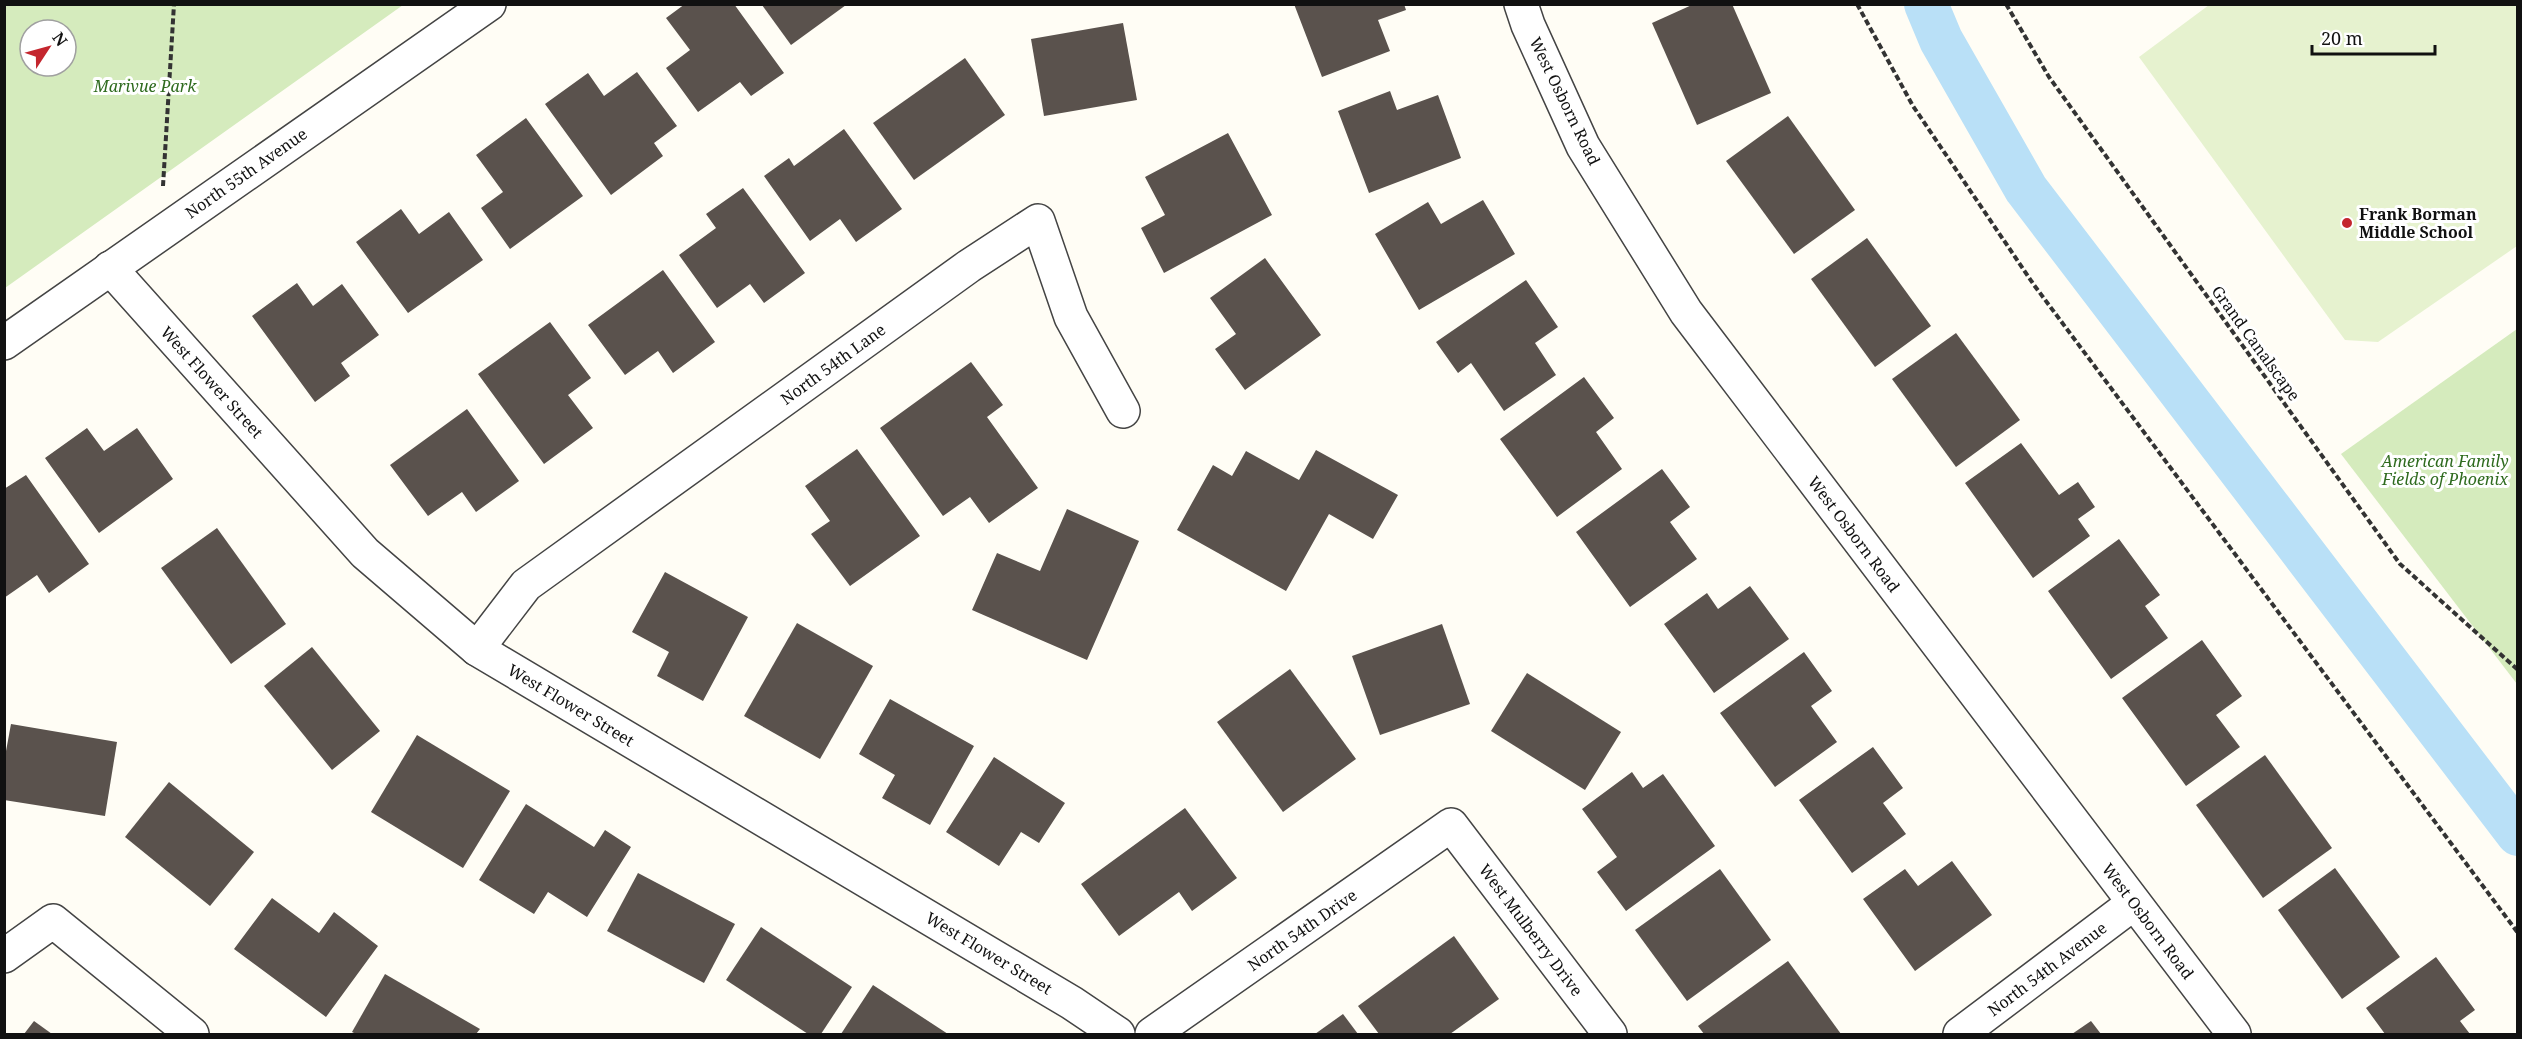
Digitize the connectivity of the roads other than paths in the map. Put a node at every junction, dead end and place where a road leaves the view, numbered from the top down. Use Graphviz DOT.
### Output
graph roads {
  1 [pos="489,4"];
  2 [pos="1521,4"];
  3 [pos="110,268"];
  4 [pos="4,343"];
  5 [pos="1123,411"];
  6 [pos="477,649"];
  7 [pos="1451,825"];
  8 [pos="2134,903"];
  9 [pos="4,956"];
  10 [pos="192,1035"];
  11 [pos="1118,1035"];
  12 [pos="1152,1035"];
  13 [pos="1610,1035"];
  14 [pos="1960,1035"];
  15 [pos="2234,1035"];
  1 -- 3 [label="street, North 55th Avenue"];
  2 -- 8 [label="street, West Osborn Road"];
  3 -- 4 [label="street, North 55th Avenue"];
  3 -- 6 [label="street, West Flower Street"];
  5 -- 6 [label="street, North 54th Lane"];
  6 -- 11 [label="street, West Flower Street"];
  7 -- 12 [label="street, North 54th Drive"];
  7 -- 13 [label="street, West Mulberry Drive"];
  8 -- 14 [label="street, North 54th Avenue"];
  8 -- 15 [label="street, West Osborn Road"];
  9 -- 10 [label="street"];
}
